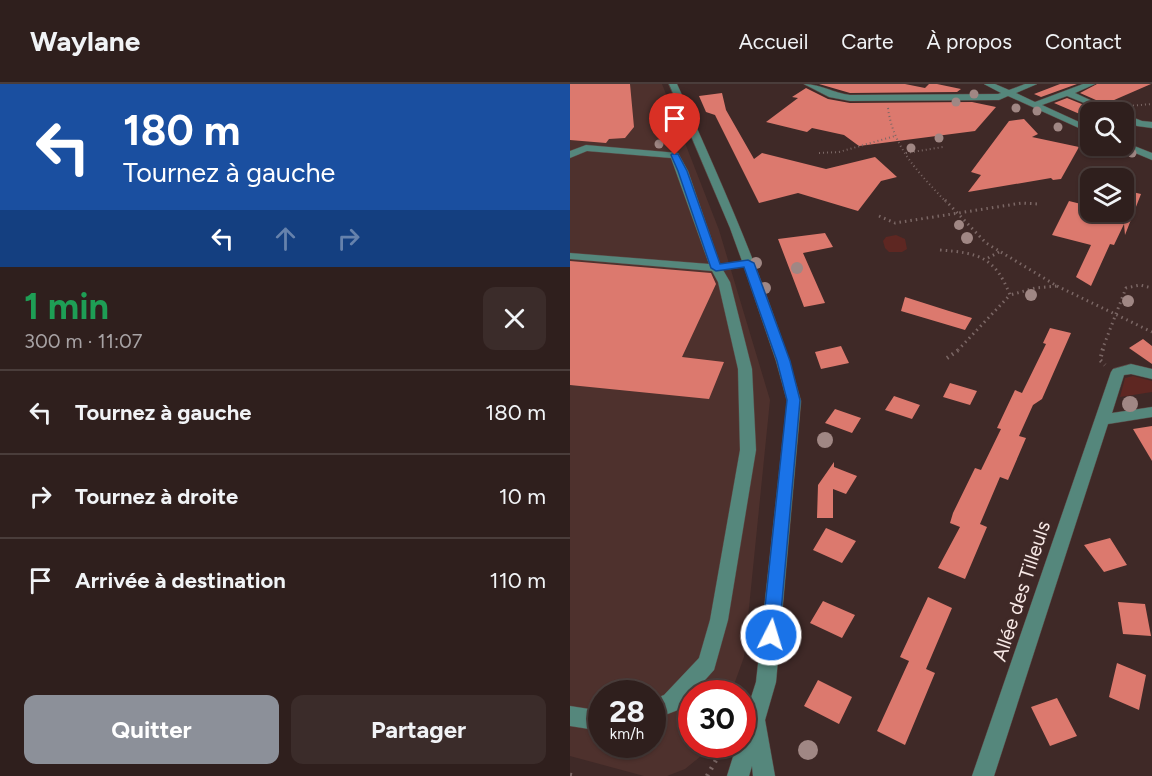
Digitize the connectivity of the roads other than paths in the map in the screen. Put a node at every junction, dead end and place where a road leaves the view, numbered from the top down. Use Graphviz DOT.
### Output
graph roads {
  1 [pos="673,84"];
  2 [pos="808,84"];
  3 [pos="988,84"];
  4 [pos="1033,84"];
  5 [pos="1091,84"];
  6 [pos="1068,93"];
  7 [pos="1009,94"];
  8 [pos="1089,102"];
  9 [pos="1035,105"];
  10 [pos="1134,121"];
  11 [pos="1080,125"];
  12 [pos="1152,125"];
  13 [pos="1134,149"];
  14 [pos="570,155"];
  15 [pos="1152,157"];
  16 [pos="570,256"];
  17 [pos="748,263"];
  18 [pos="716,268"];
  19 [pos="1152,374"];
  20 [pos="1152,412"];
  21 [pos="1101,420"];
  22 [pos="666,706"];
  23 [pos="570,716"];
  24 [pos="757,717"];
  25 [pos="588,719"];
  26 [pos="738,776"];
  27 [pos="764,776"];
  28 [pos="983,776"];
  1 -- 17 [label="street"];
  2 -- 7 [label="street"];
  3 -- 7 [label="street"];
  4 -- 7 [label="street"];
  5 -- 6 [label="street"];
  6 -- 8 [label="street"];
  6 -- 9 [label="street"];
  7 -- 9 [label="street"];
  9 -- 11 [label="street"];
  10 -- 12 [label="street"];
  13 -- 15 [label="street"];
  14 -- 18 [label="street"];
  16 -- 18 [label="street"];
  17 -- 18 [label="street"];
  17 -- 24 [label="street"];
  18 -- 22 [label="street"];
  19 -- 21 [label="street, Allée des Tilleuls"];
  20 -- 21 [label="street"];
  21 -- 28 [label="street, Allée des Tilleuls"];
  23 -- 25 [label="street"];
  24 -- 26 [label="street"];
  24 -- 27 [label="street"];
}
